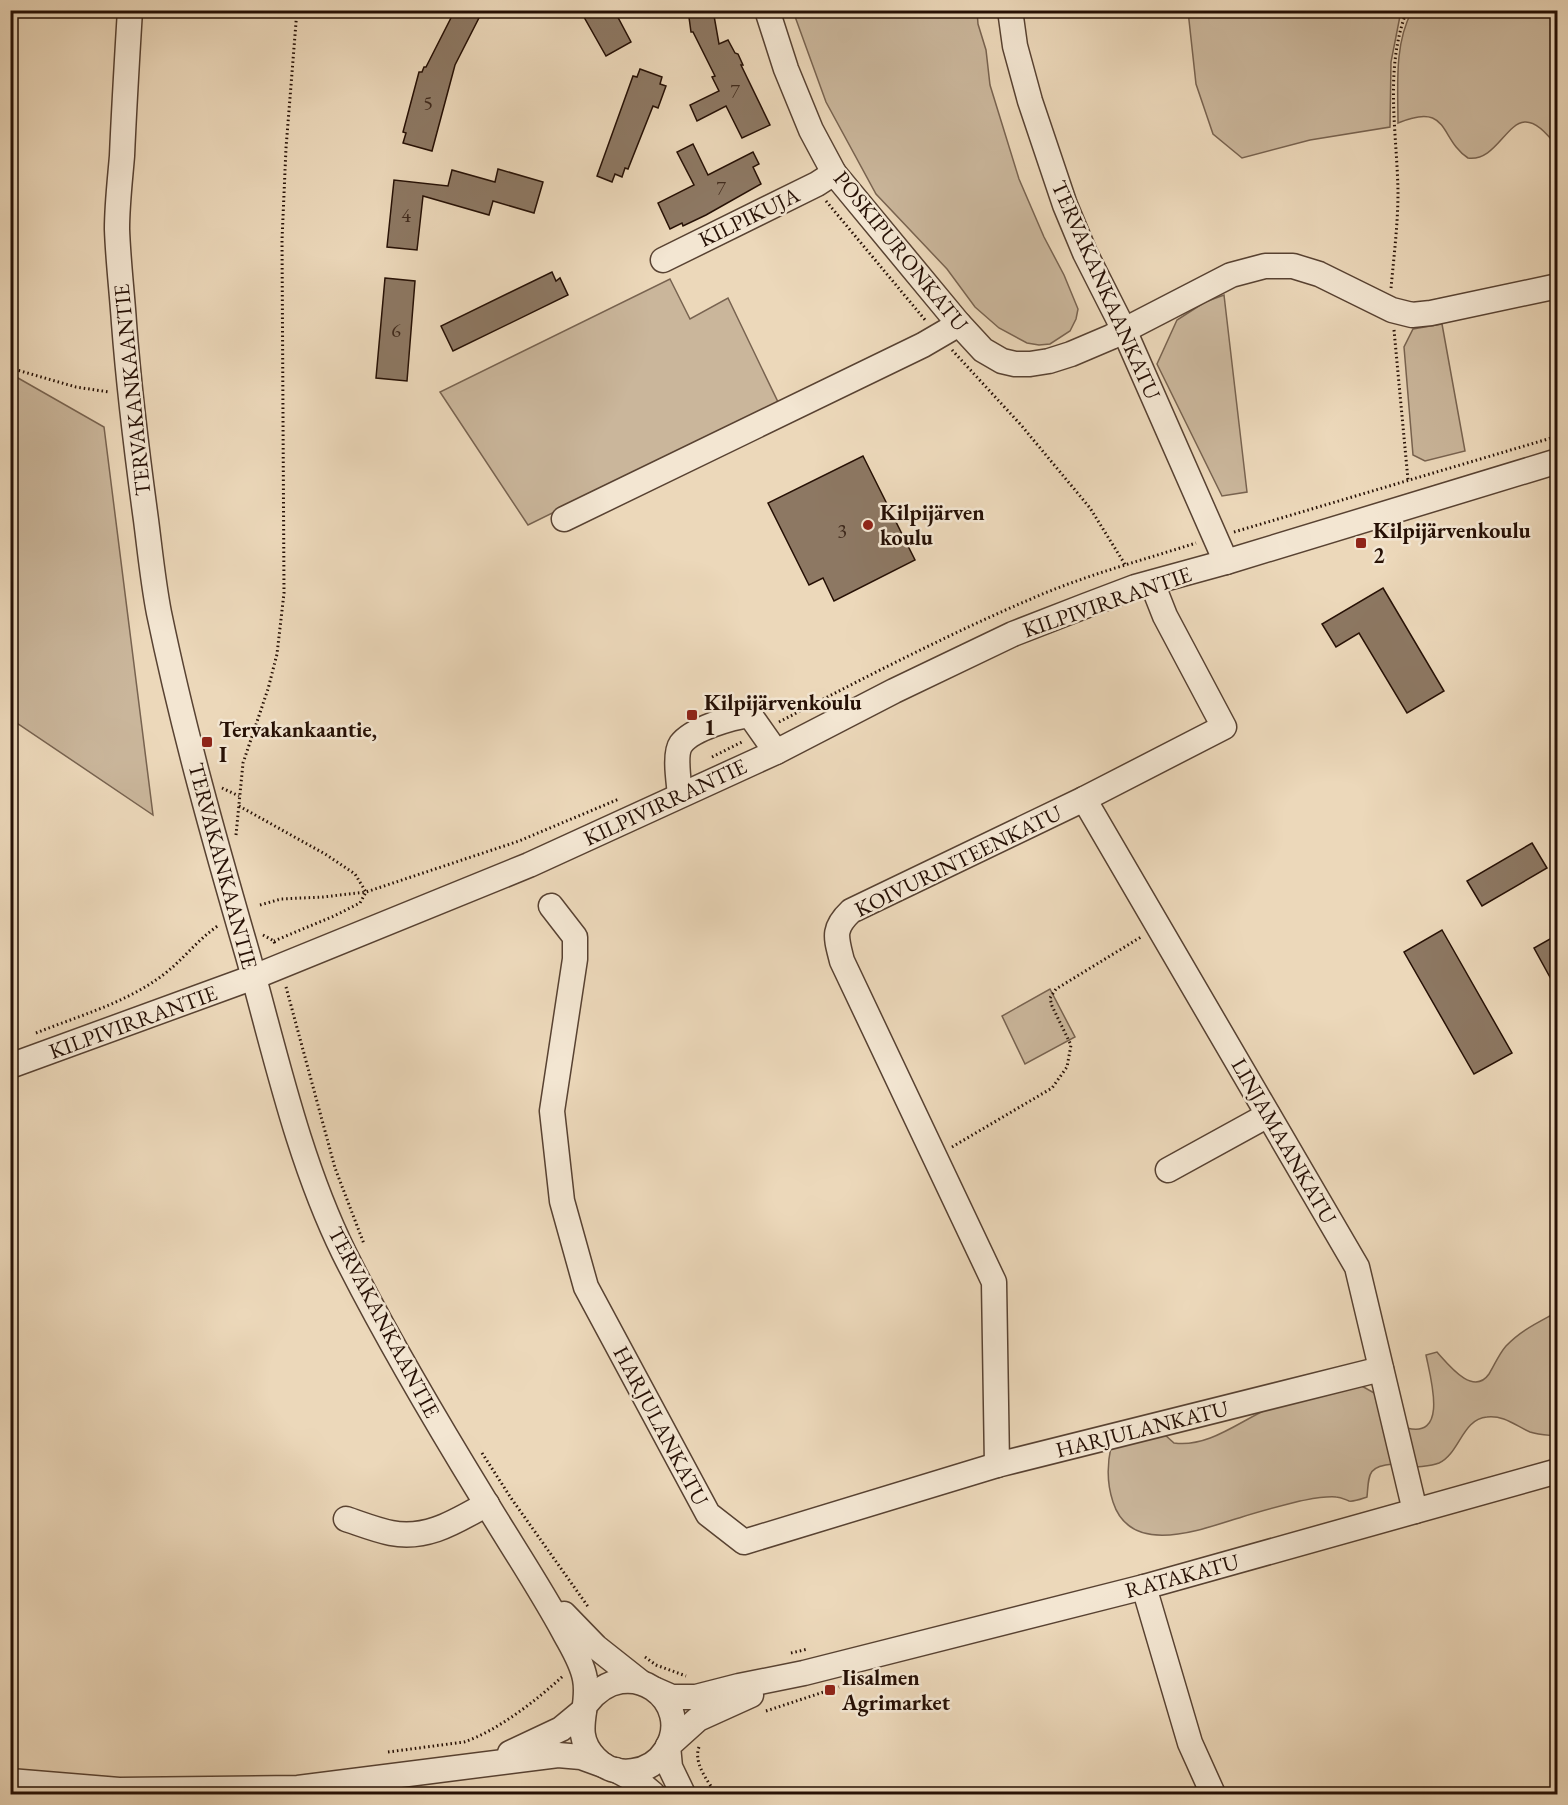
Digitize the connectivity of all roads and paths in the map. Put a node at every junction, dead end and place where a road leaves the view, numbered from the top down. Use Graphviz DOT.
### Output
graph roads {
  1 [pos="130,10"];
  2 [pos="767,10"];
  3 [pos="1010,10"];
  4 [pos="1407,10"];
  5 [pos="826,178"];
  6 [pos="663,260"];
  7 [pos="1557,286"];
  8 [pos="1392,310"];
  9 [pos="959,324"];
  10 [pos="1124,330"];
  11 [pos="939,336"];
  12 [pos="10,368"];
  13 [pos="129,394"];
  14 [pos="1557,436"];
  15 [pos="1557,460"];
  16 [pos="1408,480"];
  17 [pos="564,519"];
  18 [pos="1236,531"];
  19 [pos="1226,562"];
  20 [pos="1144,585"];
  21 [pos="776,752"];
  22 [pos="680,795"];
  23 [pos="1084,799"];
  24 [pos="238,806"];
  25 [pos="551,906"];
  26 [pos="220,924"];
  27 [pos="1158,926"];
  28 [pos="274,941"];
  29 [pos="254,977"];
  30 [pos="33,1034"];
  31 [pos="10,1066"];
  32 [pos="1268,1115"];
  33 [pos="934,1157"];
  34 [pos="1168,1170"];
  35 [pos="1381,1369"];
  36 [pos="997,1465"];
  37 [pos="1557,1471"];
  38 [pos="487,1504"];
  39 [pos="1415,1511"];
  40 [pos="346,1520"];
  41 [pos="1144,1587"];
  42 [pos="540,1588"];
  43 [pos="581,1665"];
  44 [pos="804,1673"];
  45 [pos="648,1686"];
  46 [pos="840,1687"];
  47 [pos="586,1707"];
  48 [pos="764,1711"];
  49 [pos="668,1746"];
  50 [pos="388,1752"];
  51 [pos="465,1767"];
  52 [pos="609,1768"];
  53 [pos="10,1781"];
  54 [pos="653,1794"];
  55 [pos="683,1794"];
  56 [pos="1213,1794"];
  1 -- 13 [label="street, TERVAKANKAANTIE"];
  2 -- 5 [label="street, POSKIPURONKATU"];
  3 -- 10 [label="street, TERVAKANKAANKATU"];
  4 -- 8 [label="path"];
  5 -- 6 [label="street, KILPIKUJA"];
  5 -- 9 [label="street, POSKIPURONKATU"];
  5 -- 11 [label="path"];
  7 -- 8 [label="street, POSKIPURONKATU"];
  8 -- 10 [label="street, POSKIPURONKATU"];
  8 -- 16 [label="path"];
  9 -- 10 [label="street, POSKIPURONKATU"];
  9 -- 11 [label="street"];
  10 -- 19 [label="street, TERVAKANKAANKATU"];
  11 -- 17 [label="street"];
  11 -- 20 [label="path"];
  12 -- 13 [label="path"];
  13 -- 29 [label="street, TERVAKANKAANTIE"];
  14 -- 16 [label="path"];
  15 -- 19 [label="street, KILPIVIRRANTIE"];
  16 -- 18 [label="path"];
  19 -- 20 [label="street, KILPIVIRRANTIE"];
  20 -- 21 [label="street, KILPIVIRRANTIE"];
  20 -- 23 [label="street, KOIVURINTEENKATU"];
  21 -- 22 [label="street, KILPIVIRRANTIE"];
  21 -- 22 [label="street"];
  22 -- 29 [label="street, KILPIVIRRANTIE"];
  23 -- 27 [label="street, LINJAMAANKATU"];
  23 -- 33 [label="street, KOIVURINTEENKATU"];
  24 -- 28 [label="path"];
  25 -- 36 [label="street, HARJULANKATU"];
  26 -- 30 [label="path"];
  27 -- 32 [label="street, LINJAMAANKATU"];
  27 -- 33 [label="path"];
  29 -- 31 [label="street, KILPIVIRRANTIE"];
  29 -- 38 [label="street, TERVAKANKAANTIE"];
  32 -- 34 [label="street"];
  32 -- 35 [label="street, LINJAMAANKATU"];
  33 -- 36 [label="street, KOIVURINTEENKATU"];
  35 -- 36 [label="street, HARJULANKATU"];
  35 -- 39 [label="street, LINJAMAANKATU"];
  37 -- 39 [label="street, RATAKATU"];
  38 -- 40 [label="street"];
  38 -- 42 [label="street, TERVAKANKAANTIE"];
  39 -- 41 [label="street, RATAKATU"];
  41 -- 44 [label="street, RATAKATU"];
  41 -- 56 [label="street"];
  42 -- 43 [label="street, TERVAKANKAANTIE"];
  42 -- 45 [label="street, TERVAKANKAANTIE"];
  43 -- 47 [label="street, TERVAKANKAANTIE"];
  43 -- 50 [label="path"];
  44 -- 45 [label="street, RATAKATU"];
  44 -- 49 [label="street, RATAKATU"];
  45 -- 47 [label="street"];
  45 -- 49 [label="street"];
  46 -- 48 [label="path"];
  47 -- 51 [label="street"];
  47 -- 52 [label="street"];
  49 -- 52 [label="street"];
  49 -- 55 [label="street"];
  51 -- 52 [label="street"];
  51 -- 53 [label="street"];
  52 -- 54 [label="street"];
}
